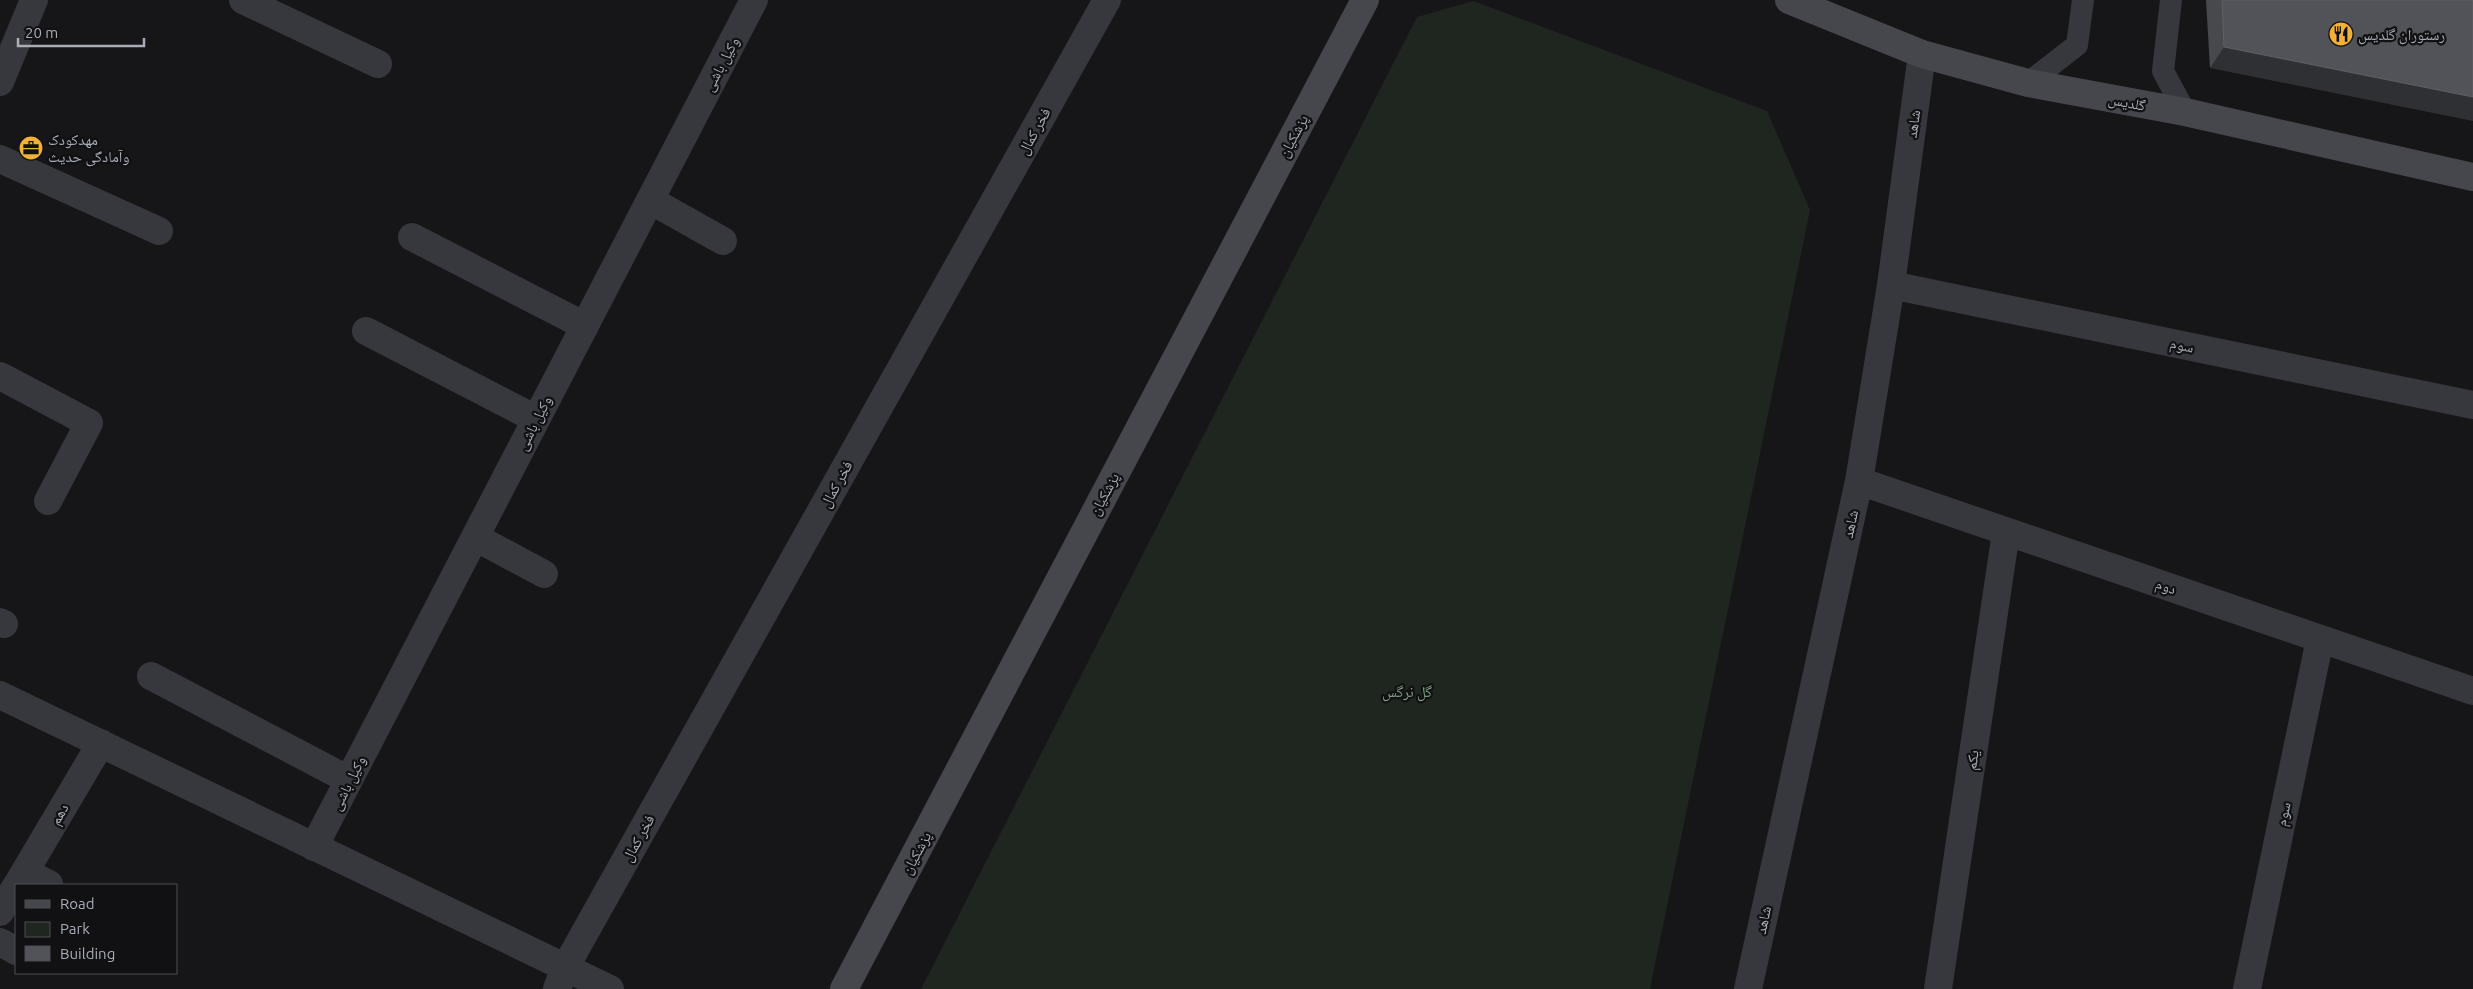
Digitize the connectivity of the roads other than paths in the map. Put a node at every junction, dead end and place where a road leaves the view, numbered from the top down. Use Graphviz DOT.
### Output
graph roads {
  1 [pos="34,0"];
  2 [pos="243,0"];
  3 [pos="753,0"];
  4 [pos="1107,0"];
  5 [pos="1365,0"];
  6 [pos="1789,0"];
  7 [pos="2083,0"];
  8 [pos="2171,0"];
  9 [pos="1922,54"];
  10 [pos="378,64"];
  11 [pos="0,82"];
  12 [pos="2028,83"];
  13 [pos="2184,112"];
  14 [pos="0,159"];
  15 [pos="2473,177"];
  16 [pos="650,200"];
  17 [pos="159,231"];
  18 [pos="412,238"];
  19 [pos="723,241"];
  20 [pos="1891,284"];
  21 [pos="585,326"];
  22 [pos="366,331"];
  23 [pos="0,376"];
  24 [pos="2473,405"];
  25 [pos="536,419"];
  26 [pos="1859,481"];
  27 [pos="48,501"];
  28 [pos="2006,532"];
  29 [pos="475,537"];
  30 [pos="544,574"];
  31 [pos="2320,639"];
  32 [pos="151,676"];
  33 [pos="2473,691"];
  34 [pos="0,694"];
  35 [pos="101,743"];
  36 [pos="349,780"];
  37 [pos="314,847"];
  38 [pos="19,881"];
  39 [pos="49,884"];
  40 [pos="15,888"];
  41 [pos="0,912"];
  42 [pos="0,942"];
  43 [pos="15,950"];
  44 [pos="561,979"];
  45 [pos="610,989"];
  46 [pos="844,989"];
  47 [pos="1748,989"];
  48 [pos="1938,989"];
  49 [pos="2247,989"];
  1 -- 11 [label="street"];
  2 -- 10 [label="street"];
  3 -- 16 [label="street, وکیل باشی"];
  4 -- 44 [label="street, فخر کمال"];
  5 -- 46 [label="street, پزشکیان"];
  6 -- 9 [label="street, گلدیس"];
  7 -- 12 [label="lane"];
  8 -- 13 [label="lane"];
  9 -- 12 [label="street, گلدیس"];
  9 -- 20 [label="street, شاهد"];
  12 -- 13 [label="street, گلدیس"];
  13 -- 15 [label="street, گلدیس"];
  14 -- 17 [label="street"];
  16 -- 19 [label="street"];
  16 -- 21 [label="street, وکیل باشی"];
  18 -- 21 [label="street"];
  20 -- 24 [label="street, سوم"];
  20 -- 26 [label="street, شاهد"];
  21 -- 25 [label="street, وکیل باشی"];
  22 -- 25 [label="street"];
  23 -- 27 [label="street"];
  25 -- 29 [label="street, وکیل باشی"];
  26 -- 28 [label="street, دوم"];
  26 -- 47 [label="street, شاهد"];
  28 -- 31 [label="street, دوم"];
  28 -- 48 [label="street, یکم"];
  29 -- 30 [label="street"];
  29 -- 36 [label="street, وکیل باشی"];
  31 -- 33 [label="street, دوم"];
  31 -- 49 [label="street, سوم"];
  32 -- 36 [label="street"];
  34 -- 35 [label="street"];
  35 -- 37 [label="street"];
  35 -- 38 [label="street, دهم"];
  36 -- 37 [label="street, وکیل باشی"];
  37 -- 44 [label="street"];
  38 -- 39 [label="street"];
  40 -- 41 [label="street, دهم"];
  42 -- 43 [label="street"];
  44 -- 45 [label="street"];
}
